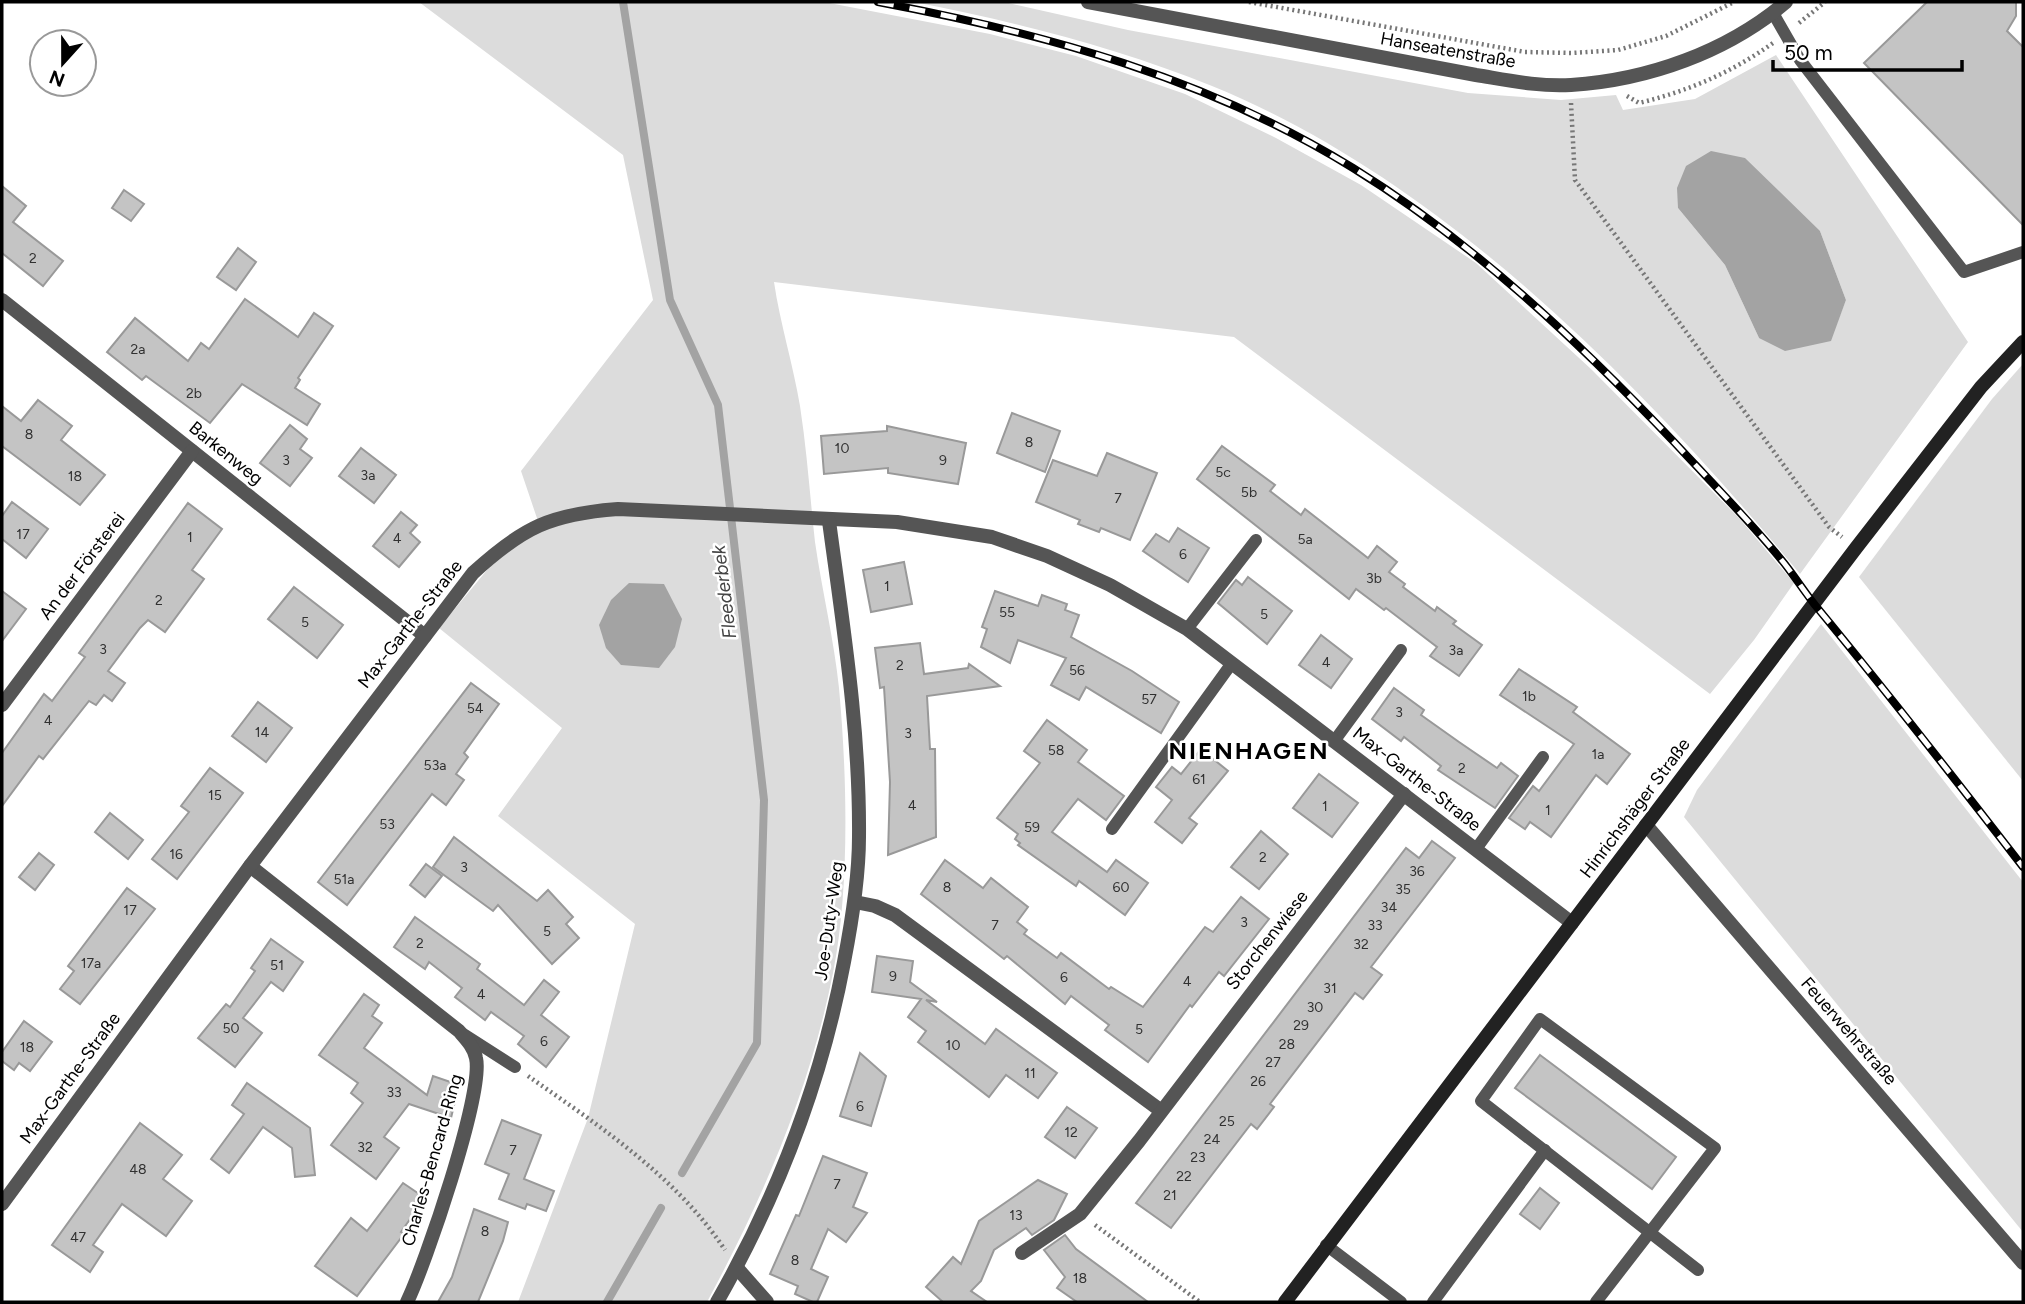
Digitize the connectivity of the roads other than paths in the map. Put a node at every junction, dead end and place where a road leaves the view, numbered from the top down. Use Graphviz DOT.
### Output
graph roads {
  1 [pos="1088,2"];
  2 [pos="1786,2"];
  3 [pos="1773,13"];
  4 [pos="2023,252"];
  5 [pos="2,300"];
  6 [pos="2023,342"];
  7 [pos="192,451"];
  8 [pos="829,521"];
  9 [pos="1256,540"];
  10 [pos="1187,629"];
  11 [pos="425,636"];
  12 [pos="1401,650"];
  13 [pos="1233,663"];
  14 [pos="2,705"];
  15 [pos="1335,740"];
  16 [pos="1544,757"];
  17 [pos="1404,794"];
  18 [pos="1646,825"];
  19 [pos="1112,829"];
  20 [pos="1476,849"];
  21 [pos="250,866"];
  22 [pos="855,902"];
  23 [pos="1572,923"];
  24 [pos="459,1031"];
  25 [pos="516,1068"];
  26 [pos="1160,1110"];
  27 [pos="1545,1150"];
  28 [pos="2,1204"];
  29 [pos="1651,1231"];
  30 [pos="1326,1245"];
  31 [pos="1022,1254"];
  32 [pos="2023,1263"];
  33 [pos="737,1268"];
  34 [pos="1698,1270"];
  35 [pos="407,1302"];
  36 [pos="717,1302"];
  37 [pos="766,1302"];
  38 [pos="1285,1302"];
  39 [pos="1401,1302"];
  40 [pos="1433,1302"];
  41 [pos="1597,1302"];
  1 -- 3 [label="street, Hanseatenstraße"];
  2 -- 3 [label="street, Hanseatenstraße"];
  3 -- 4 [label="lane"];
  5 -- 7 [label="street, Barkenweg"];
  6 -- 18 [label="main road, Hinrichshäger Straße"];
  7 -- 11 [label="street, Barkenweg"];
  7 -- 14 [label="street, An der Försterei"];
  8 -- 10 [label="street, Max-Garthe-Straße"];
  8 -- 11 [label="street, Max-Garthe-Straße"];
  8 -- 22 [label="street, Joe-Duty-Weg"];
  9 -- 10 [label="lane"];
  10 -- 13 [label="street, Max-Garthe-Straße"];
  11 -- 21 [label="street, Max-Garthe-Straße"];
  12 -- 15 [label="lane, Max-Garthe-Straße"];
  13 -- 15 [label="street, Max-Garthe-Straße"];
  13 -- 19 [label="lane"];
  15 -- 17 [label="street, Max-Garthe-Straße"];
  16 -- 20 [label="lane, Max-Garthe-Straße"];
  17 -- 20 [label="street, Max-Garthe-Straße"];
  17 -- 26 [label="street, Storchenwiese"];
  18 -- 23 [label="main road, Hinrichshäger Straße"];
  18 -- 32 [label="street, Feuerwehrstraße"];
  20 -- 23 [label="street, Max-Garthe-Straße"];
  21 -- 24 [label="street, Charles-Bencard-Ring"];
  21 -- 28 [label="street, Max-Garthe-Straße"];
  22 -- 26 [label="street"];
  22 -- 33 [label="street, Joe-Duty-Weg"];
  23 -- 30 [label="main road, Hinrichshäger Straße"];
  24 -- 25 [label="lane, Charles-Bencard-Ring"];
  24 -- 35 [label="street, Charles-Bencard-Ring"];
  26 -- 31 [label="street, Storchenwiese"];
  27 -- 29 [label="lane"];
  27 -- 29 [label="lane"];
  27 -- 40 [label="lane"];
  29 -- 34 [label="lane"];
  29 -- 41 [label="lane"];
  30 -- 38 [label="main road, Hinrichshäger Straße"];
  30 -- 39 [label="lane"];
  33 -- 36 [label="street, Joe-Duty-Weg"];
  33 -- 37 [label="street"];
}
